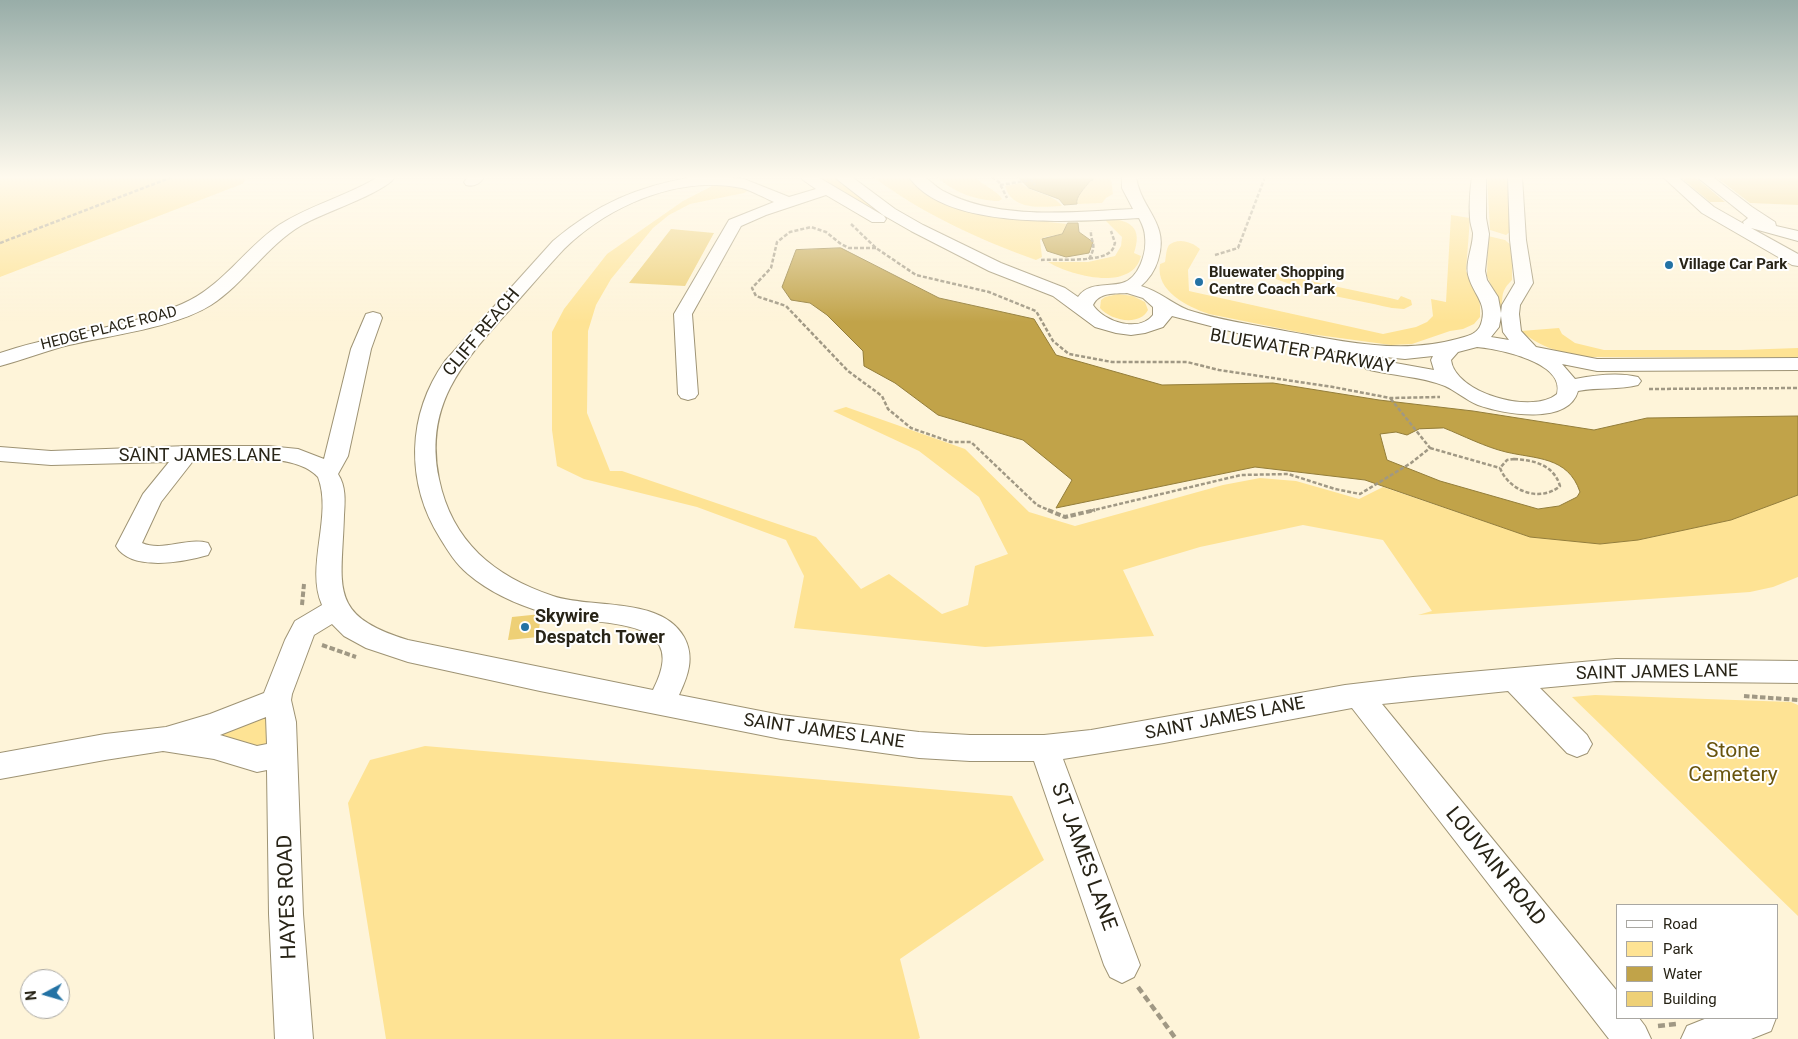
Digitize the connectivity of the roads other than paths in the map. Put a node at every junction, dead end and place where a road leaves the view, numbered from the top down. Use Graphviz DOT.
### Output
graph roads {
  1 [pos="291,225"];
  2 [pos="584,225"];
  3 [pos="733,225"];
  4 [pos="891,225"];
  5 [pos="914,225"];
  6 [pos="940,225"];
  7 [pos="1150,225"];
  8 [pos="1479,225"];
  9 [pos="1517,225"];
  10 [pos="1735,225"];
  11 [pos="1739,225"];
  12 [pos="1759,225"];
  13 [pos="1775,225"];
  14 [pos="1481,234"];
  15 [pos="1794,235"];
  16 [pos="1518,240"];
  17 [pos="1798,249"];
  18 [pos="961,251"];
  19 [pos="1798,261"];
  20 [pos="1104,288"];
  21 [pos="1127,288"];
  22 [pos="1162,305"];
  23 [pos="1085,310"];
  24 [pos="373,318"];
  25 [pos="1150,326"];
  26 [pos="1476,341"];
  27 [pos="1446,349"];
  28 [pos="1530,352"];
  29 [pos="0,360"];
  30 [pos="1798,364"];
  31 [pos="1798,380"];
  32 [pos="1460,387"];
  33 [pos="1568,387"];
  34 [pos="688,394"];
  35 [pos="188,453"];
  36 [pos="0,454"];
  37 [pos="327,474"];
  38 [pos="199,549"];
  39 [pos="335,610"];
  40 [pos="1798,672"];
  41 [pos="1514,679"];
  42 [pos="1358,695"];
  43 [pos="277,700"];
  44 [pos="661,704"];
  45 [pos="163,739"];
  46 [pos="1577,744"];
  47 [pos="1044,748"];
  48 [pos="280,754"];
  49 [pos="0,766"];
  50 [pos="1122,965"];
  51 [pos="1616,1002"];
  52 [pos="1630,1019"];
  53 [pos="1753,1019"];
  54 [pos="1690,1031"];
  55 [pos="1641,1032"];
  56 [pos="294,1039"];
  1 -- 29 [label="street, HEDGE PLACE ROAD"];
  2 -- 44 [label="street, CLIFF REACH"];
  3 -- 34 [label="street"];
  4 -- 18 [label="street"];
  5 -- 18 [label="street"];
  6 -- 20 [label="street"];
  7 -- 21 [label="street"];
  8 -- 14 [label="street"];
  9 -- 16 [label="street"];
  10 -- 19 [label="street"];
  11 -- 17 [label="street"];
  12 -- 15 [label="street"];
  13 -- 15 [label="street"];
  14 -- 16 [label="street"];
  14 -- 26 [label="street"];
  16 -- 28 [label="street"];
  18 -- 23 [label="street"];
  20 -- 21 [label="street, BLUEWATER PARKWAY"];
  20 -- 23 [label="street"];
  21 -- 22 [label="street, BLUEWATER PARKWAY"];
  22 -- 25 [label="street"];
  22 -- 27 [label="street, BLUEWATER PARKWAY"];
  23 -- 25 [label="street, BLUEWATER PARKWAY"];
  24 -- 37 [label="street"];
  25 -- 32 [label="street, BLUEWATER PARKWAY"];
  26 -- 27 [label="street, BLUEWATER PARKWAY"];
  26 -- 28 [label="street, BLUEWATER PARKWAY"];
  27 -- 32 [label="street"];
  28 -- 30 [label="street"];
  28 -- 33 [label="street"];
  31 -- 33 [label="street"];
  32 -- 33 [label="street, BLUEWATER PARKWAY"];
  35 -- 36 [label="street, SAINT JAMES LANE"];
  35 -- 37 [label="street, SAINT JAMES LANE"];
  35 -- 38 [label="street"];
  37 -- 39 [label="street"];
  39 -- 43 [label="street"];
  39 -- 44 [label="street, SAINT JAMES LANE"];
  40 -- 41 [label="street, SAINT JAMES LANE"];
  41 -- 42 [label="street, SAINT JAMES LANE"];
  41 -- 46 [label="street"];
  42 -- 47 [label="street, SAINT JAMES LANE"];
  42 -- 51 [label="street, LOUVAIN ROAD"];
  43 -- 45 [label="street"];
  43 -- 48 [label="street"];
  44 -- 47 [label="street, SAINT JAMES LANE"];
  45 -- 48 [label="street"];
  45 -- 49 [label="street"];
  47 -- 50 [label="street, ST JAMES LANE"];
  48 -- 56 [label="street, HAYES ROAD"];
  52 -- 55 [label="street, LOUVAIN ROAD"];
  53 -- 54 [label="street"];
}
